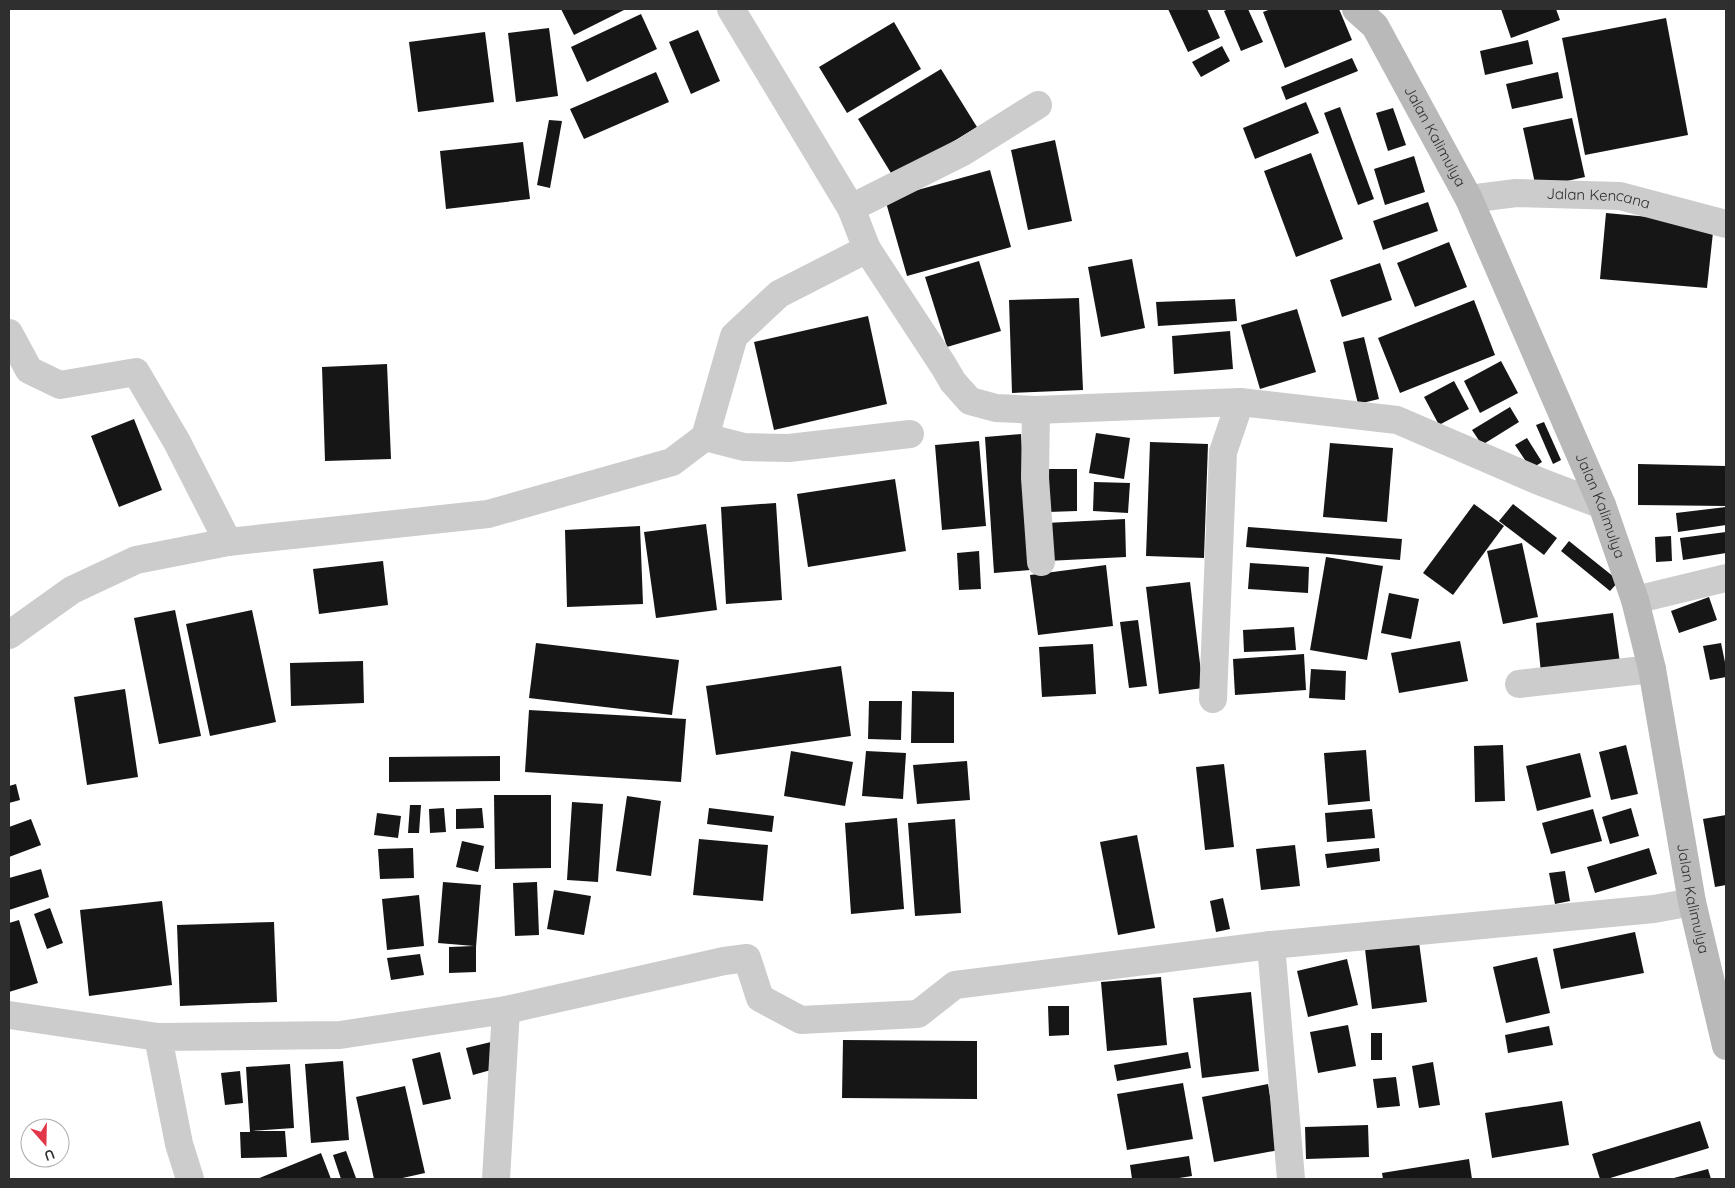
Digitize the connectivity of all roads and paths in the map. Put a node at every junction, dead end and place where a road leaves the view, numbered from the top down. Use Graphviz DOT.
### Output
graph roads {
  1 [pos="731,9"];
  2 [pos="1356,9"];
  3 [pos="1038,105"];
  4 [pos="1468,199"];
  5 [pos="851,208"];
  6 [pos="1726,224"];
  7 [pos="866,249"];
  8 [pos="9,333"];
  9 [pos="1240,402"];
  10 [pos="1036,410"];
  11 [pos="910,434"];
  12 [pos="705,437"];
  13 [pos="1602,505"];
  14 [pos="228,542"];
  15 [pos="1042,562"];
  16 [pos="1726,578"];
  17 [pos="1635,600"];
  18 [pos="9,635"];
  19 [pos="1652,668"];
  20 [pos="1519,684"];
  21 [pos="1213,699"];
  22 [pos="1692,902"];
  23 [pos="1271,945"];
  24 [pos="506,1010"];
  25 [pos="9,1015"];
  26 [pos="158,1037"];
  27 [pos="1726,1046"];
  28 [pos="190,1179"];
  29 [pos="496,1179"];
  30 [pos="1291,1179"];
  1 -- 5 [label="street"];
  2 -- 4 [label="street, Jalan Kalimulya"];
  3 -- 5 [label="street"];
  4 -- 6 [label="street, Jalan Kencana"];
  4 -- 13 [label="street, Jalan Kalimulya"];
  5 -- 7 [label="street"];
  7 -- 10 [label="street"];
  7 -- 12 [label="street"];
  8 -- 14 [label="street"];
  9 -- 10 [label="street"];
  9 -- 13 [label="street"];
  9 -- 21 [label="street"];
  10 -- 15 [label="street"];
  11 -- 12 [label="street"];
  12 -- 14 [label="street"];
  13 -- 17 [label="street, Jalan Kalimulya"];
  14 -- 18 [label="street"];
  16 -- 17 [label="street"];
  17 -- 19 [label="street, Jalan Kalimulya"];
  19 -- 20 [label="street"];
  19 -- 22 [label="street, Jalan Kalimulya"];
  22 -- 23 [label="street"];
  22 -- 27 [label="street, Jalan Kalimulya"];
  23 -- 24 [label="street"];
  23 -- 30 [label="street"];
  24 -- 26 [label="street"];
  24 -- 29 [label="street"];
  25 -- 26 [label="street"];
  26 -- 28 [label="street"];
}
